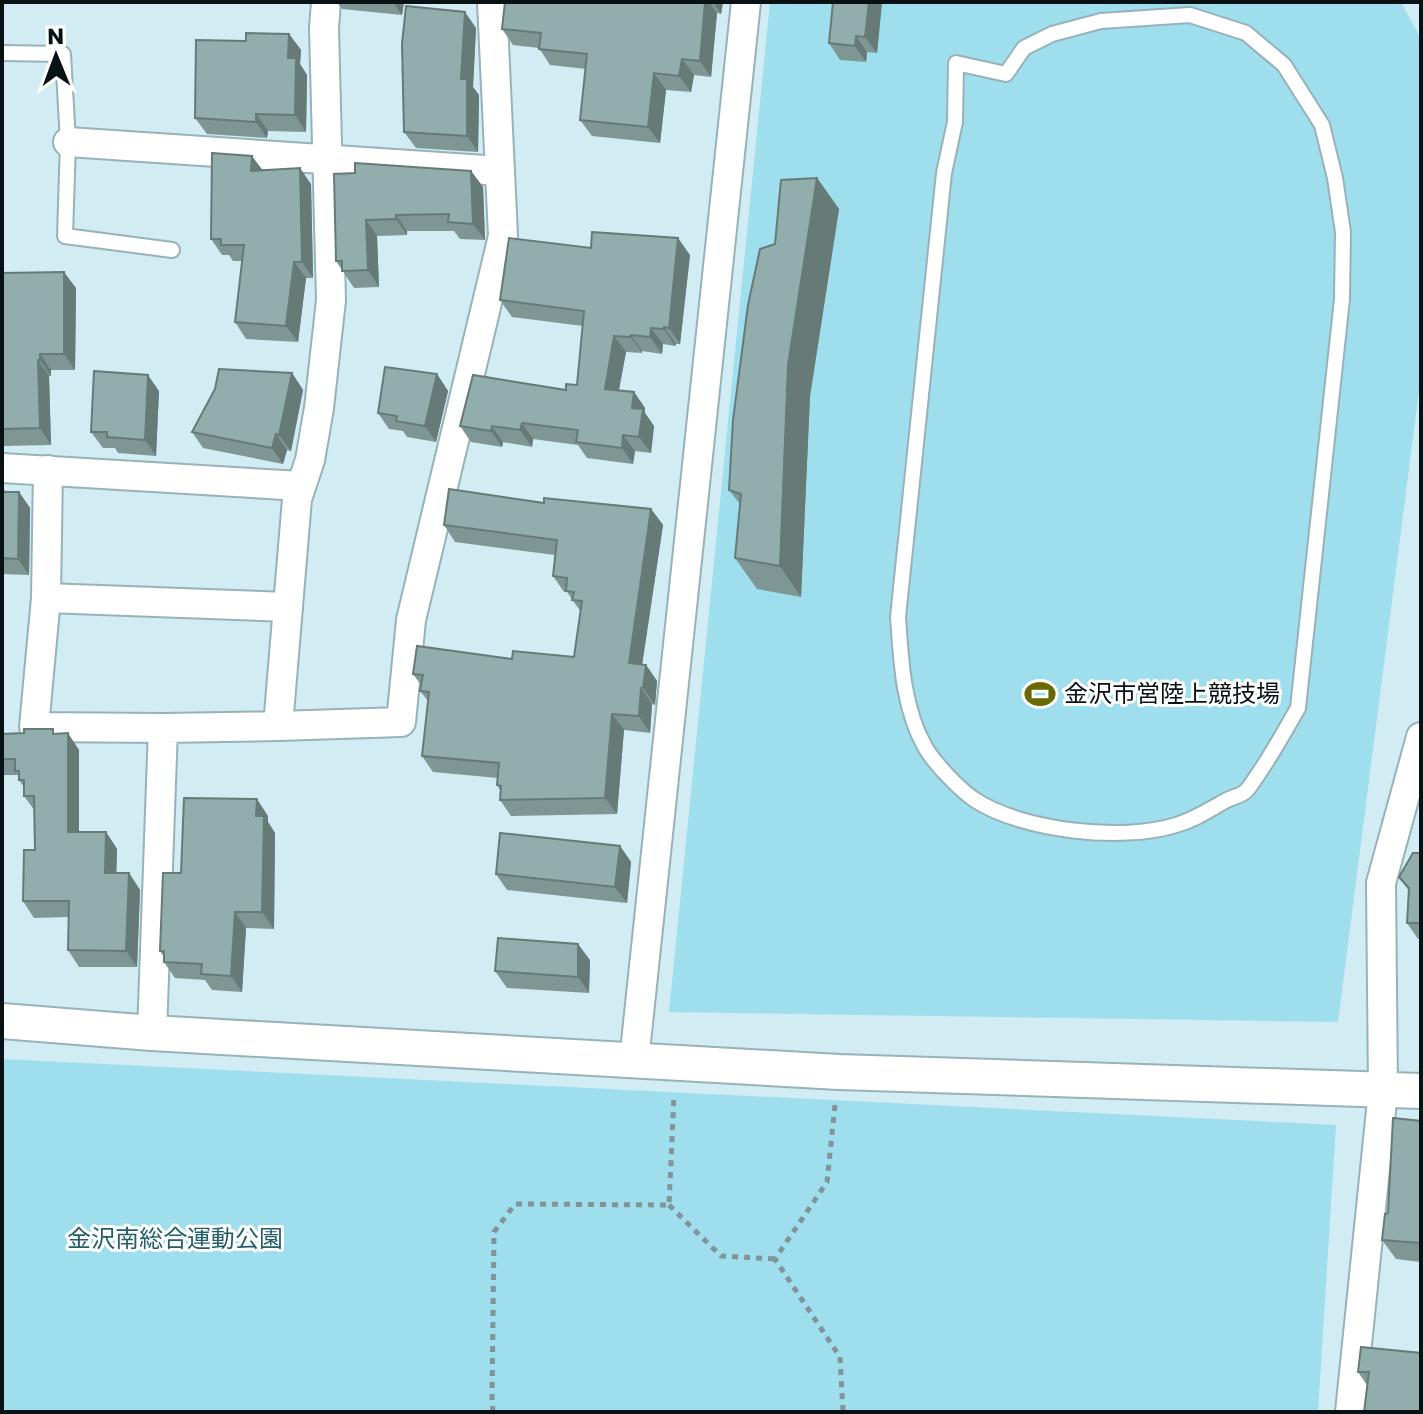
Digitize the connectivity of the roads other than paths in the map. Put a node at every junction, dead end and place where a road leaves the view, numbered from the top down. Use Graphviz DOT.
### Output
graph roads {
  1 [pos="326,2"];
  2 [pos="492,2"];
  3 [pos="746,2"];
  4 [pos="2,53"];
  5 [pos="68,142"];
  6 [pos="328,159"];
  7 [pos="500,171"];
  8 [pos="172,250"];
  9 [pos="1334,369"];
  10 [pos="2,468"];
  11 [pos="48,470"];
  12 [pos="301,486"];
  13 [pos="46,598"];
  14 [pos="288,607"];
  15 [pos="278,726"];
  16 [pos="163,728"];
  17 [pos="1421,737"];
  18 [pos="2,1021"];
  19 [pos="152,1033"];
  20 [pos="634,1061"];
  21 [pos="1383,1091"];
  22 [pos="1421,1091"];
  23 [pos="1350,1412"];
  1 -- 6 [label="street"];
  2 -- 7 [label="street"];
  3 -- 20 [label="street"];
  4 -- 5 [label="lane"];
  5 -- 6 [label="street"];
  5 -- 8 [label="lane"];
  6 -- 7 [label="street"];
  6 -- 12 [label="street"];
  7 -- 15 [label="street"];
  9 -- 9 [label="lane"];
  10 -- 11 [label="street"];
  11 -- 12 [label="street"];
  11 -- 13 [label="street"];
  12 -- 14 [label="street"];
  13 -- 14 [label="street"];
  13 -- 16 [label="street"];
  14 -- 15 [label="street"];
  15 -- 16 [label="street"];
  16 -- 19 [label="street"];
  17 -- 21 [label="street"];
  18 -- 19 [label="street"];
  19 -- 20 [label="street"];
  20 -- 21 [label="street"];
  21 -- 22 [label="street"];
  21 -- 23 [label="street"];
}
